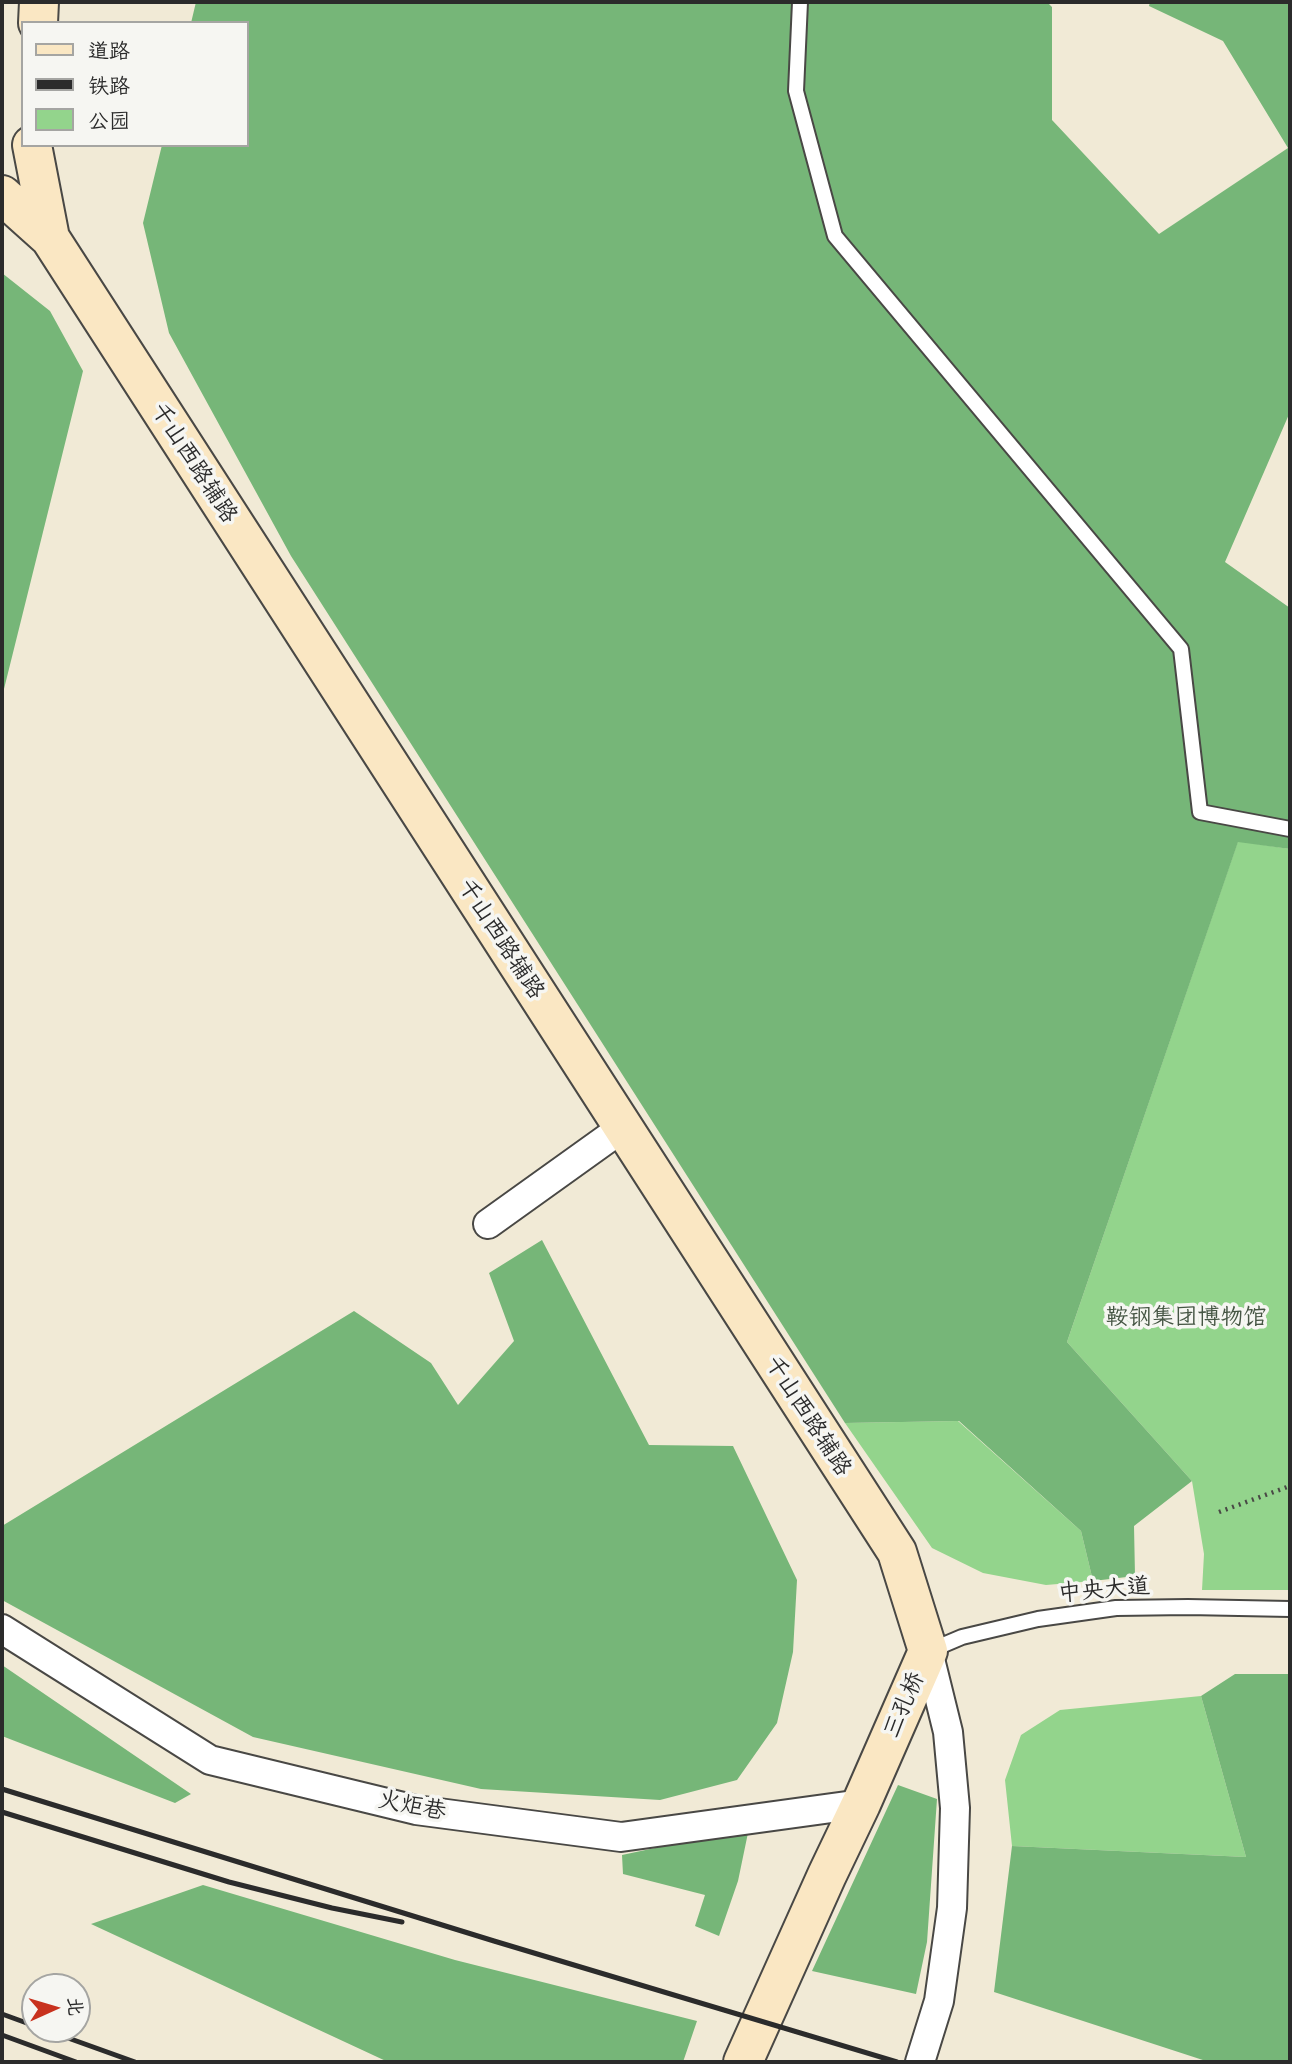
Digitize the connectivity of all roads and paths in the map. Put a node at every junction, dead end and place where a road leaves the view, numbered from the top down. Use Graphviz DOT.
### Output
graph roads {
  1 [pos="39,2"];
  2 [pos="800,2"];
  3 [pos="38,21"];
  4 [pos="32,147"];
  5 [pos="2,195"];
  6 [pos="50,238"];
  7 [pos="1290,829"];
  8 [pos="622,1128"];
  9 [pos="488,1224"];
  10 [pos="1290,1486"];
  11 [pos="1219,1512"];
  12 [pos="1290,1609"];
  13 [pos="2,1629"];
  14 [pos="928,1651"];
  15 [pos="861,1804"];
  16 [pos="743,2062"];
  17 [pos="920,2062"];
  1 -- 3 [label="main road"];
  2 -- 7 [label="lane"];
  4 -- 6 [label="main road"];
  5 -- 6 [label="main road"];
  6 -- 8 [label="main road, 千山西路辅路"];
  8 -- 9 [label="street"];
  8 -- 14 [label="main road, 千山西路辅路"];
  10 -- 11 [label="path"];
  12 -- 14 [label="lane, 中央大道"];
  13 -- 15 [label="street, 火炬巷"];
  14 -- 15 [label="main road, 三孔桥"];
  14 -- 17 [label="street, 三孔桥"];
  15 -- 16 [label="main road, 三孔桥"];
}
